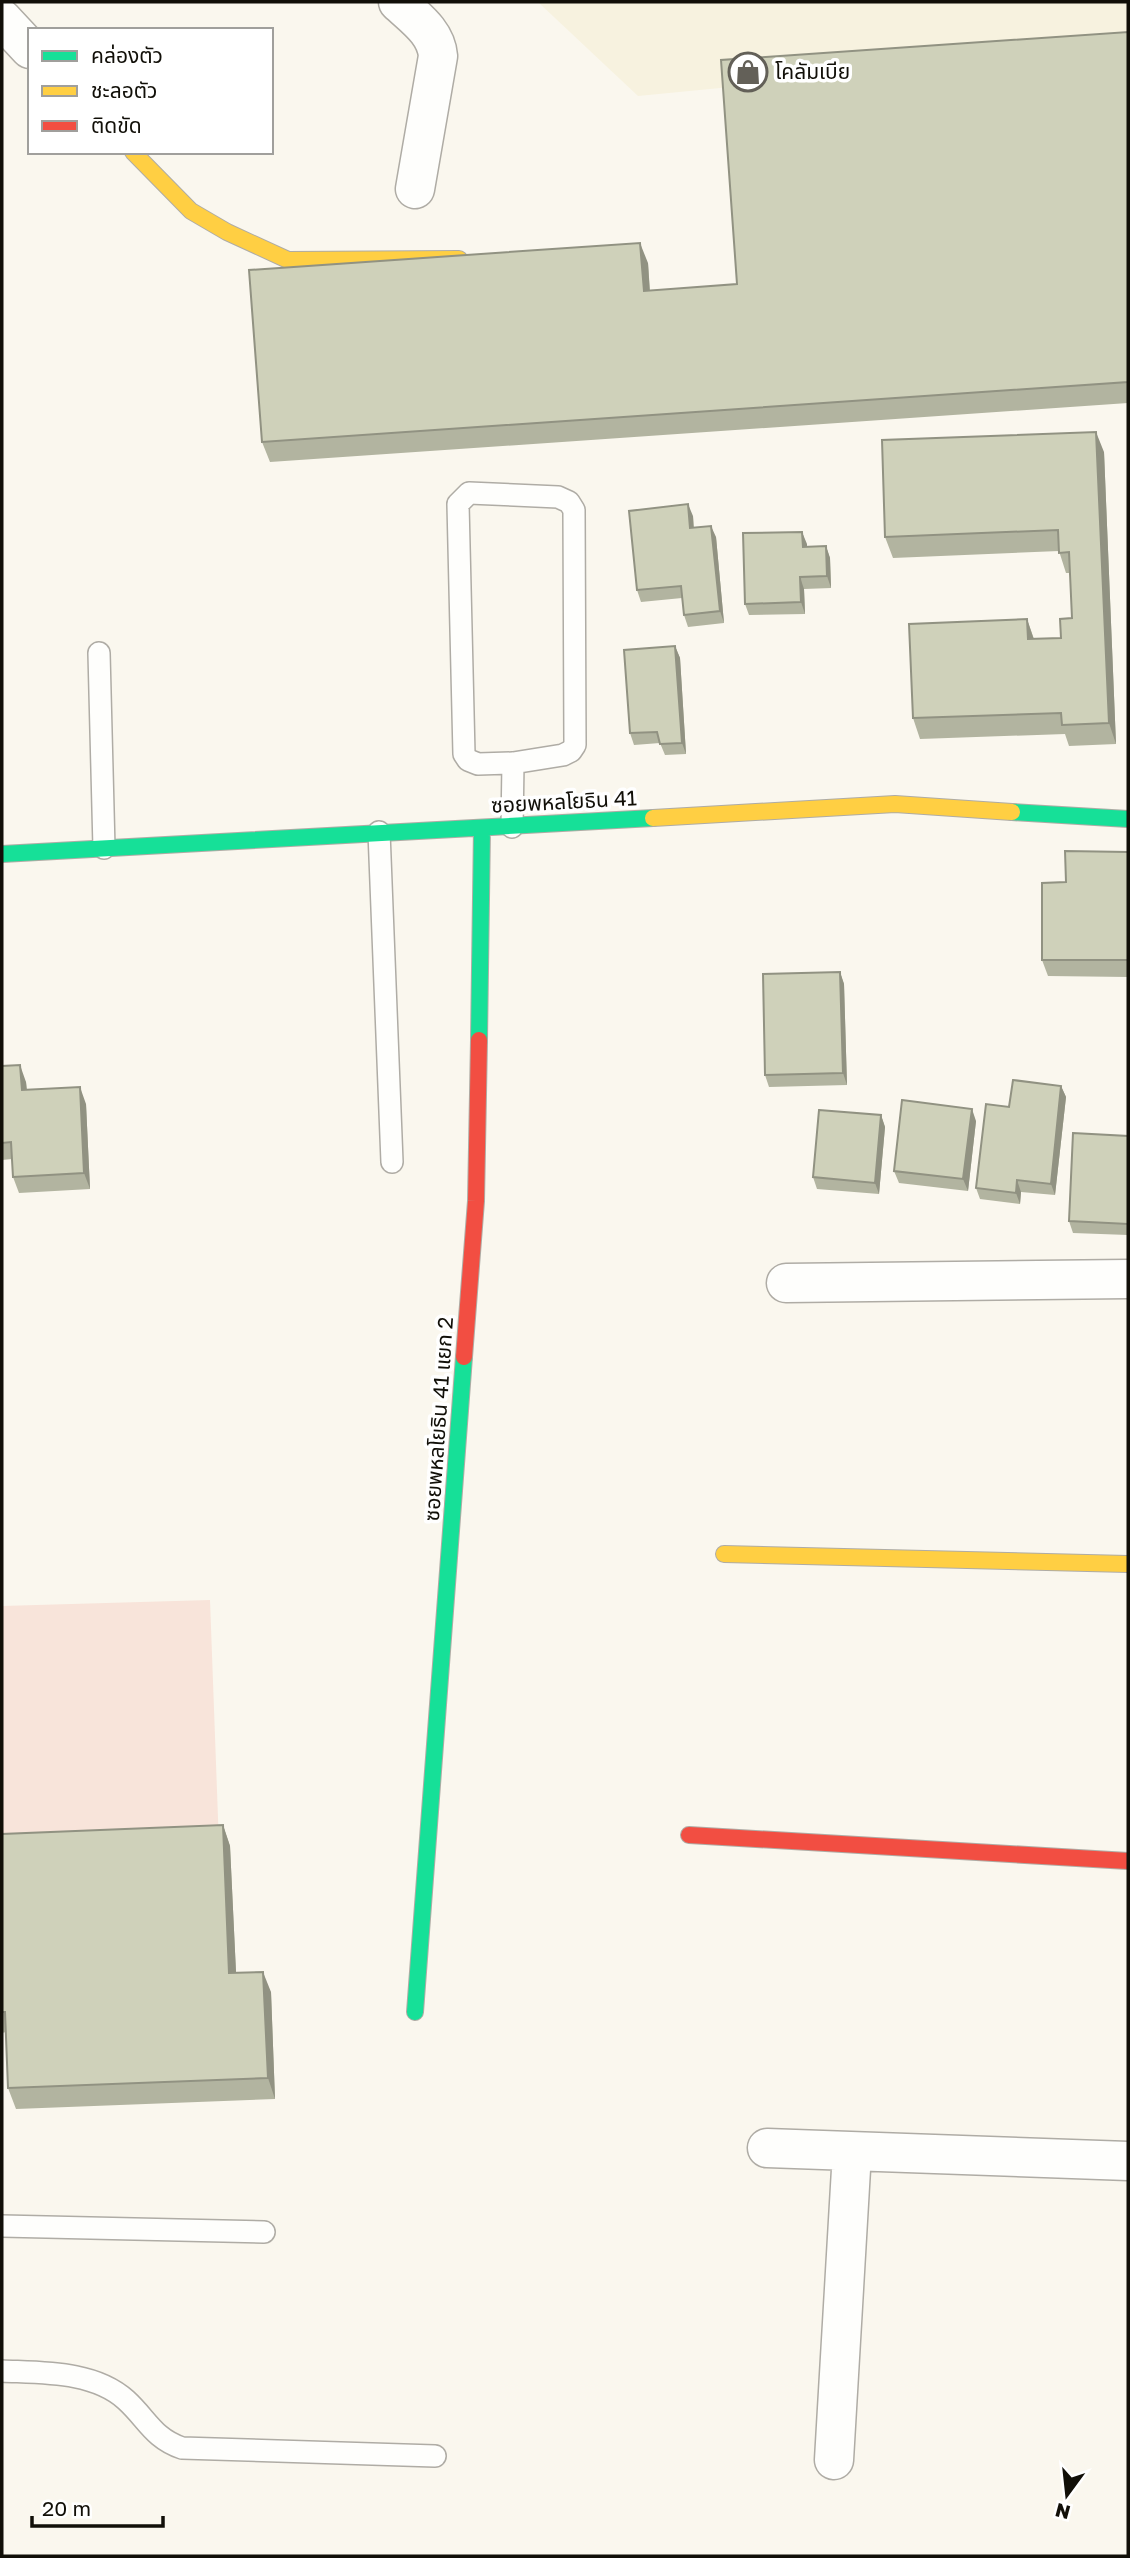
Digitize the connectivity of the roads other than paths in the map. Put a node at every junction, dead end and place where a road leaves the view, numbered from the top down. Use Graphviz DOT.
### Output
graph roads {
  1 [pos="398,2"];
  2 [pos="2,19"];
  3 [pos="28,46"];
  4 [pos="135,154"];
  5 [pos="415,190"];
  6 [pos="477,259"];
  7 [pos="99,653"];
  8 [pos="513,763"];
  9 [pos="1128,819"];
  10 [pos="512,827"];
  11 [pos="482,828"];
  12 [pos="379,832"];
  13 [pos="104,848"];
  14 [pos="2,854"];
  15 [pos="392,1162"];
  16 [pos="1128,1279"];
  17 [pos="786,1283"];
  18 [pos="724,1554"];
  19 [pos="1128,1564"];
  20 [pos="689,1835"];
  21 [pos="1128,1861"];
  22 [pos="415,2012"];
  23 [pos="767,2148"];
  24 [pos="852,2152"];
  25 [pos="1128,2161"];
  26 [pos="2,2226"];
  27 [pos="264,2232"];
  28 [pos="2,2371"];
  29 [pos="435,2456"];
  30 [pos="834,2460"];
  1 -- 5 [label="street"];
  2 -- 3 [label="street"];
  4 -- 6 [label="street"];
  7 -- 13 [label="lane"];
  8 -- 8 [label="lane"];
  8 -- 10 [label="lane"];
  9 -- 10 [label="street, ซอยพหลโยธิน 41"];
  10 -- 11 [label="street, ซอยพหลโยธิน 41"];
  11 -- 12 [label="street, ซอยพหลโยธิน 41"];
  11 -- 22 [label="street, ซอยพหลโยธิน 41 แยก 2"];
  12 -- 13 [label="street, ซอยพหลโยธิน 41"];
  12 -- 15 [label="lane"];
  13 -- 14 [label="street, ซอยพหลโยธิน 41"];
  16 -- 17 [label="street"];
  18 -- 19 [label="street"];
  20 -- 21 [label="street"];
  23 -- 24 [label="street"];
  24 -- 25 [label="street"];
  24 -- 30 [label="street"];
  26 -- 27 [label="lane"];
  28 -- 29 [label="lane"];
}
